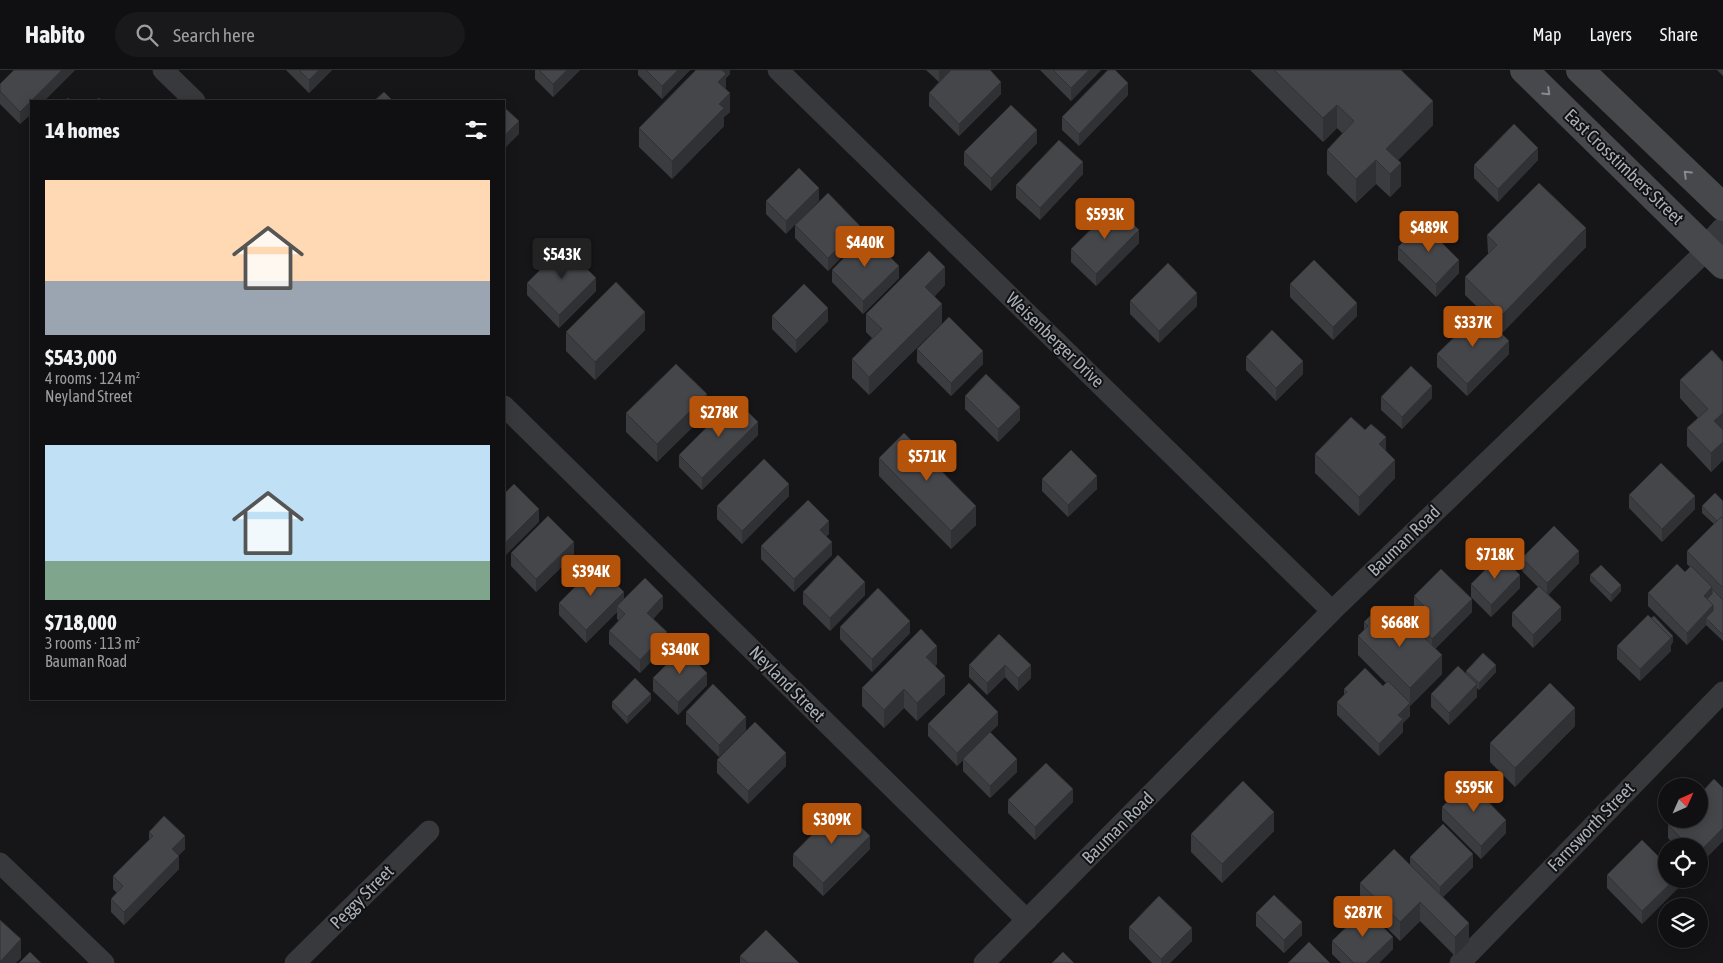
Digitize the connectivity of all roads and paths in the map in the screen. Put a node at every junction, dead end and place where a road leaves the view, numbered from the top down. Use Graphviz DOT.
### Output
graph roads {
  1 [pos="163,70"];
  2 [pos="778,70"];
  3 [pos="1524,70"];
  4 [pos="1580,70"];
  5 [pos="194,100"];
  6 [pos="1723,207"];
  7 [pos="1718,248"];
  8 [pos="505,407"];
  9 [pos="1332,611"];
  10 [pos="1723,692"];
  11 [pos="429,831"];
  12 [pos="0,863"];
  13 [pos="1027,920"];
  14 [pos="104,963"];
  15 [pos="296,963"];
  16 [pos="984,963"];
  17 [pos="1460,963"];
  1 -- 5 [label="street"];
  2 -- 9 [label="street, Weisenberger Drive"];
  3 -- 7 [label="main road, East Crosstimbers Street, one-way"];
  6 -- 4 [label="main road, one-way"];
  7 -- 9 [label="street, Bauman Road"];
  8 -- 13 [label="street, Neyland Street"];
  9 -- 13 [label="street, Bauman Road"];
  10 -- 17 [label="street, Farnsworth Street"];
  11 -- 15 [label="street, Peggy Street"];
  12 -- 14 [label="street"];
  13 -- 16 [label="street, Bauman Road"];
}
